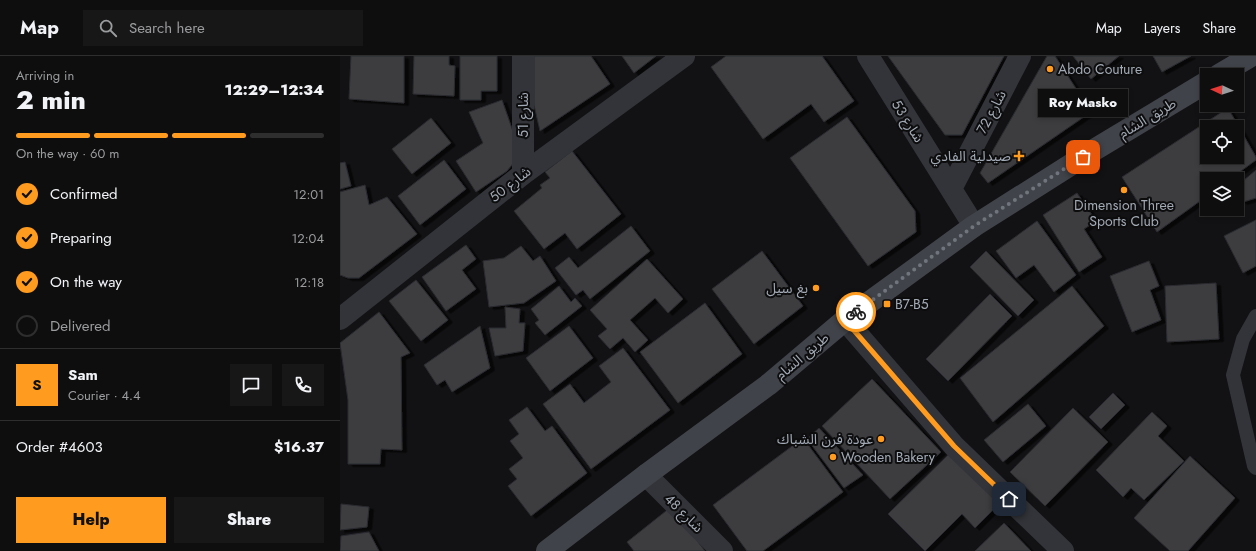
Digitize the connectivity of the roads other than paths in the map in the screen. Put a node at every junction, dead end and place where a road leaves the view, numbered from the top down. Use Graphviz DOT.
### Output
graph roads {
  1 [pos="523,56"];
  2 [pos="684,56"];
  3 [pos="868,56"];
  4 [pos="1020,56"];
  5 [pos="1251,56"];
  6 [pos="1231,68"];
  7 [pos="1200,86"];
  8 [pos="523,174"];
  9 [pos="951,189"];
  10 [pos="974,226"];
  11 [pos="1256,316"];
  12 [pos="340,319"];
  13 [pos="845,320"];
  14 [pos="1256,468"];
  15 [pos="646,475"];
  16 [pos="547,551"];
  17 [pos="722,551"];
  18 [pos="1063,551"];
  1 -- 8 [label="street, شارع 51"];
  2 -- 8 [label="street, شارع 50"];
  3 -- 9 [label="street, شارع 53"];
  4 -- 9 [label="street, شارع 72"];
  5 -- 6 [label="main road"];
  7 -- 10 [label="main road, طريق الشام"];
  8 -- 12 [label="street, شارع 50"];
  9 -- 10 [label="street, شارع 53"];
  10 -- 13 [label="main road, طريق الشام"];
  11 -- 14 [label="lane"];
  13 -- 15 [label="main road, طريق الشام"];
  13 -- 18 [label="street"];
  15 -- 16 [label="main road, طريق الشام"];
  15 -- 17 [label="street, شارع 48"];
}
